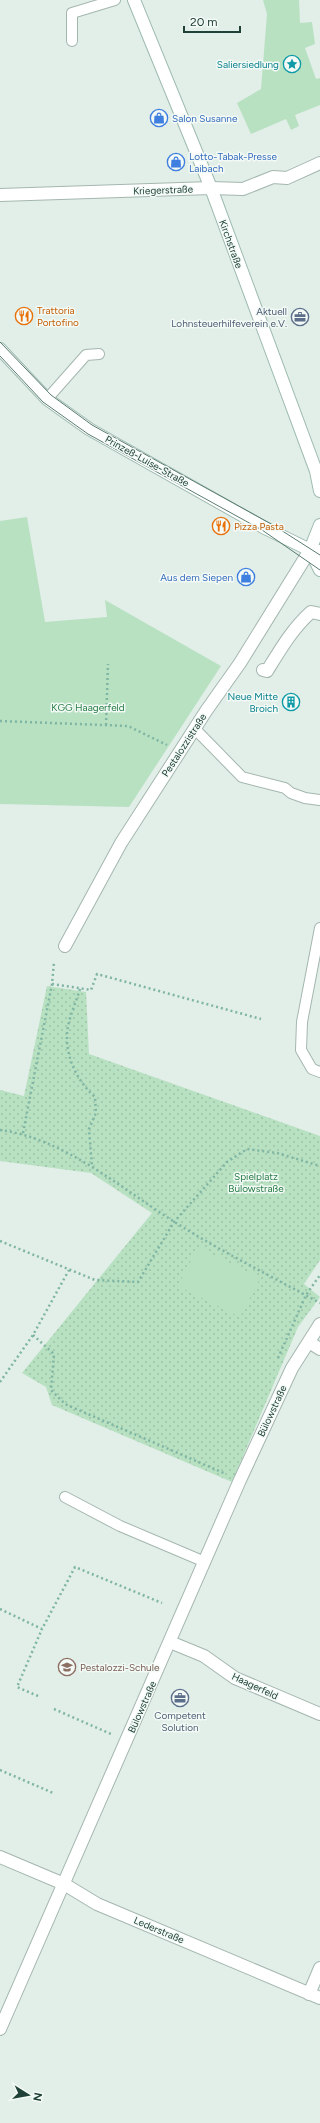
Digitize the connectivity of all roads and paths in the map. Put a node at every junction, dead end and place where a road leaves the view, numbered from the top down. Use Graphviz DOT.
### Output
graph roads {
  1 [pos="115,0"];
  2 [pos="134,0"];
  3 [pos="72,41"];
  4 [pos="320,163"];
  5 [pos="211,188"];
  6 [pos="0,195"];
  7 [pos="0,349"];
  8 [pos="99,354"];
  9 [pos="47,398"];
  10 [pos="318,471"];
  11 [pos="320,490"];
  12 [pos="320,525"];
  13 [pos="315,550"];
  14 [pos="320,570"];
  15 [pos="320,614"];
  16 [pos="108,664"];
  17 [pos="263,670"];
  18 [pos="0,721"];
  19 [pos="106,725"];
  20 [pos="194,729"];
  21 [pos="179,753"];
  22 [pos="320,800"];
  23 [pos="320,928"];
  24 [pos="65,946"];
  25 [pos="54,962"];
  26 [pos="52,984"];
  27 [pos="80,988"];
  28 [pos="261,1019"];
  29 [pos="320,1072"];
  30 [pos="0,1130"];
  31 [pos="23,1133"];
  32 [pos="92,1166"];
  33 [pos="320,1166"];
  34 [pos="174,1222"];
  35 [pos="0,1241"];
  36 [pos="69,1270"];
  37 [pos="320,1302"];
  38 [pos="320,1324"];
  39 [pos="33,1335"];
  40 [pos="308,1342"];
  41 [pos="320,1349"];
  42 [pos="0,1382"];
  43 [pos="240,1480"];
  44 [pos="66,1497"];
  45 [pos="205,1562"];
  46 [pos="162,1603"];
  47 [pos="0,1609"];
  48 [pos="42,1629"];
  49 [pos="170,1642"];
  50 [pos="38,1696"];
  51 [pos="54,1709"];
  52 [pos="320,1714"];
  53 [pos="111,1734"];
  54 [pos="0,1770"];
  55 [pos="53,1793"];
  56 [pos="0,1857"];
  57 [pos="64,1884"];
  58 [pos="320,1968"];
  59 [pos="315,1996"];
  60 [pos="0,2029"];
  1 -- 3 [label="lane"];
  2 -- 5 [label="street, Kirchstraße"];
  4 -- 5 [label="street, Kriegerstraße"];
  5 -- 6 [label="street, Kriegerstraße"];
  5 -- 10 [label="street, Kirchstraße"];
  7 -- 9 [label="street, Prinzeß-Luise-Straße"];
  8 -- 9 [label="lane"];
  9 -- 13 [label="street, Prinzeß-Luise-Straße"];
  10 -- 11 [label="street, Kirchstraße"];
  12 -- 13 [label="street"];
  13 -- 14 [label="street"];
  13 -- 20 [label="street, Pestalozzistraße"];
  15 -- 17 [label="street"];
  16 -- 19 [label="path"];
  18 -- 19 [label="path"];
  19 -- 21 [label="path"];
  20 -- 21 [label="street, Pestalozzistraße"];
  20 -- 22 [label="lane"];
  21 -- 24 [label="street, Pestalozzistraße"];
  23 -- 29 [label="lane"];
  25 -- 26 [label="path"];
  26 -- 27 [label="path"];
  26 -- 31 [label="path"];
  27 -- 28 [label="path"];
  27 -- 32 [label="path"];
  30 -- 31 [label="path"];
  31 -- 32 [label="path"];
  32 -- 34 [label="path"];
  33 -- 34 [label="path"];
  34 -- 36 [label="path"];
  34 -- 37 [label="path"];
  35 -- 36 [label="path"];
  36 -- 39 [label="path"];
  38 -- 40 [label="street, Bülowstraße"];
  39 -- 42 [label="path"];
  39 -- 43 [label="path"];
  40 -- 41 [label="street"];
  40 -- 43 [label="street, Bülowstraße"];
  43 -- 45 [label="street, Bülowstraße"];
  44 -- 45 [label="lane"];
  45 -- 49 [label="street, Bülowstraße"];
  46 -- 48 [label="path"];
  47 -- 48 [label="path"];
  48 -- 50 [label="path"];
  49 -- 52 [label="street, Haagerfeld"];
  49 -- 57 [label="street, Bülowstraße"];
  51 -- 53 [label="path"];
  54 -- 55 [label="path"];
  56 -- 57 [label="street, Lederstraße"];
  57 -- 59 [label="street, Lederstraße"];
  57 -- 60 [label="street, Bülowstraße"];
  58 -- 59 [label="street"];
}
